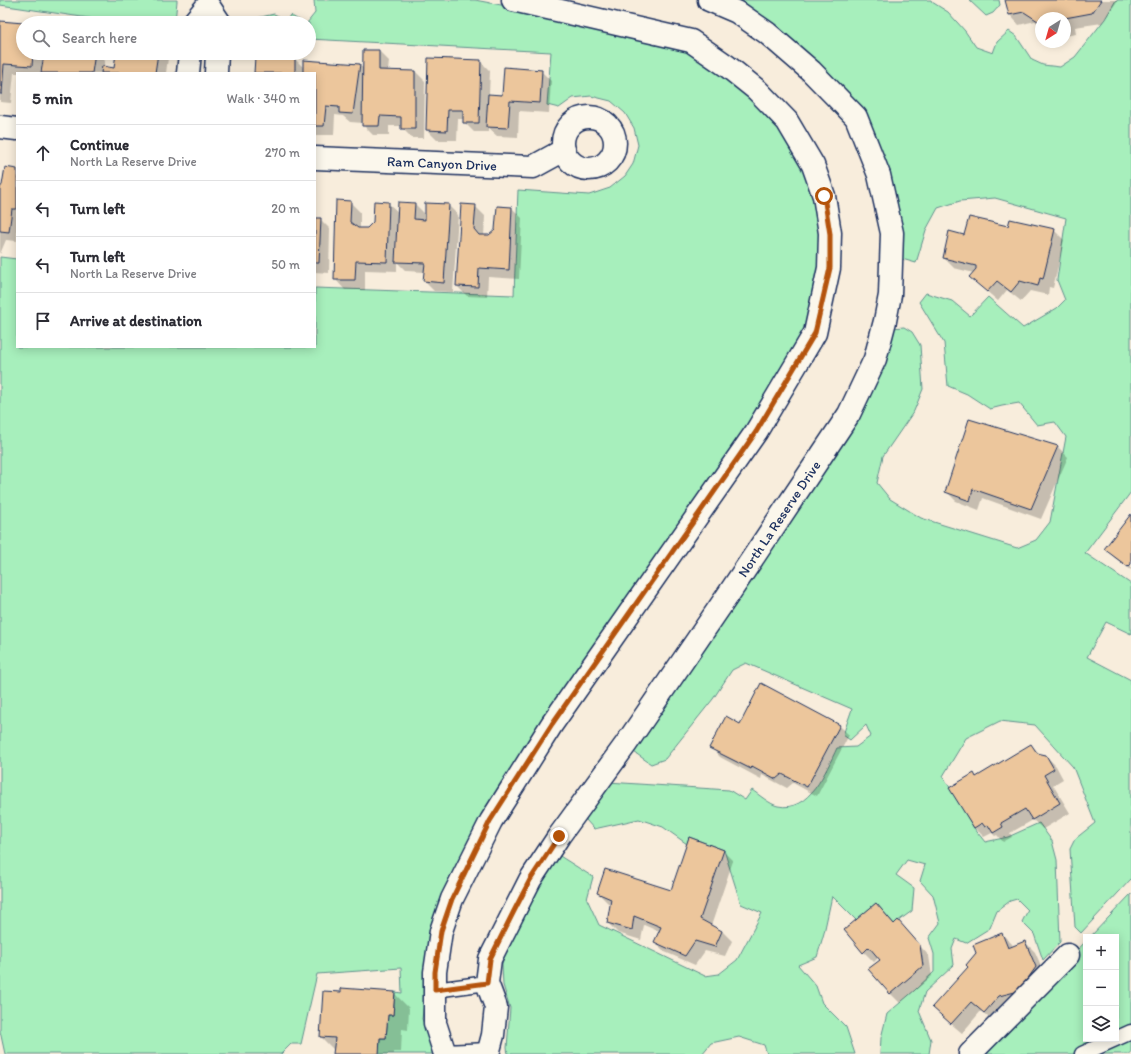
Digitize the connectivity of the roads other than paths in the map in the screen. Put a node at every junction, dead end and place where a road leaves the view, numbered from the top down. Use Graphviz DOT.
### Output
graph roads {
  1 [pos="513,0"];
  2 [pos="709,0"];
  3 [pos="208,2"];
  4 [pos="198,16"];
  5 [pos="216,16"];
  6 [pos="189,60"];
  7 [pos="217,60"];
  8 [pos="188,72"];
  9 [pos="216,72"];
  10 [pos="0,127"];
  11 [pos="16,129"];
  12 [pos="564,150"];
  13 [pos="316,158"];
  14 [pos="1068,955"];
  15 [pos="487,983"];
  16 [pos="435,990"];
  17 [pos="1131,1032"];
  18 [pos="489,1052"];
  19 [pos="445,1053"];
  20 [pos="970,1054"];
  21 [pos="1082,1054"];
  1 -- 16 [label="street"];
  2 -- 15 [label="street, North La Reserve Drive"];
  3 -- 4 [label="street"];
  3 -- 5 [label="street"];
  6 -- 8 [label="street"];
  7 -- 9 [label="street"];
  10 -- 11 [label="street"];
  12 -- 13 [label="street, Ram Canyon Drive"];
  14 -- 20 [label="street"];
  15 -- 16 [label="lane"];
  15 -- 18 [label="street, North La Reserve Drive"];
  16 -- 19 [label="street"];
  17 -- 21 [label="lane"];
  18 -- 19 [label="lane"];
}
